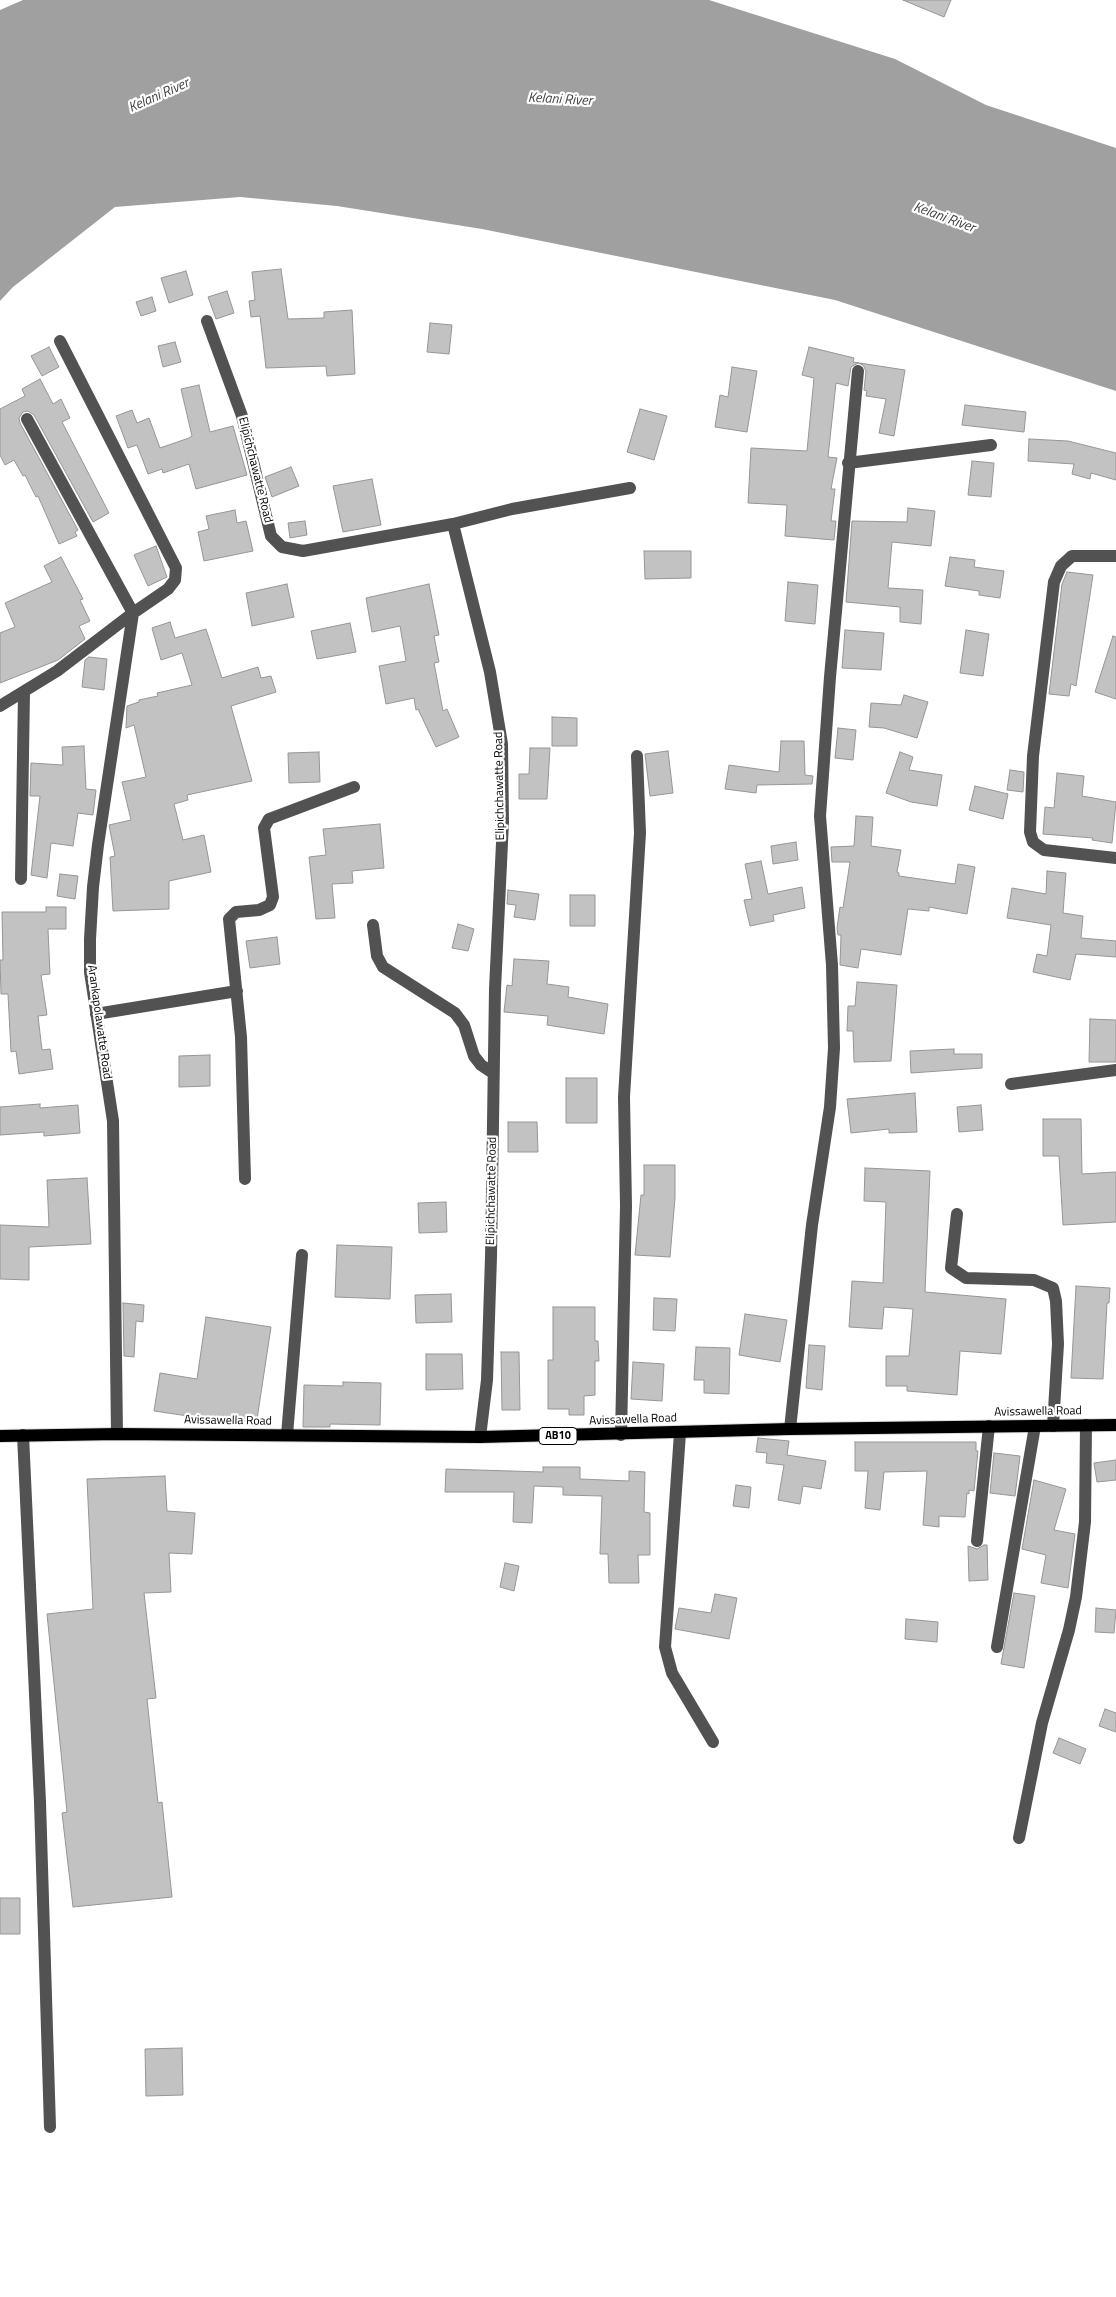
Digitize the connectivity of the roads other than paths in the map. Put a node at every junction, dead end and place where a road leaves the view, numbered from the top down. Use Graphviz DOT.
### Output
graph roads {
  1 [pos="207,321"];
  2 [pos="60,341"];
  3 [pos="858,371"];
  4 [pos="28,419"];
  5 [pos="991,445"];
  6 [pos="848,463"];
  7 [pos="630,488"];
  8 [pos="453,524"];
  9 [pos="1116,556"];
  10 [pos="132,613"];
  11 [pos="24,692"];
  12 [pos="0,706"];
  13 [pos="637,756"];
  14 [pos="354,787"];
  15 [pos="1116,858"];
  16 [pos="21,879"];
  17 [pos="373,925"];
  18 [pos="237,991"];
  19 [pos="96,1014"];
  20 [pos="1116,1070"];
  21 [pos="493,1073"];
  22 [pos="1011,1084"];
  23 [pos="245,1179"];
  24 [pos="957,1214"];
  25 [pos="302,1255"];
  26 [pos="1086,1425"];
  27 [pos="1116,1425"];
  28 [pos="989,1426"];
  29 [pos="1035,1426"];
  30 [pos="1053,1426"];
  31 [pos="790,1429"];
  32 [pos="680,1433"];
  33 [pos="116,1434"];
  34 [pos="23,1435"];
  35 [pos="287,1435"];
  36 [pos="621,1435"];
  37 [pos="0,1436"];
  38 [pos="480,1437"];
  39 [pos="977,1541"];
  40 [pos="997,1646"];
  41 [pos="713,1742"];
  42 [pos="1019,1838"];
  43 [pos="50,2127"];
  1 -- 8 [label="street, Elipichchawatte Road"];
  2 -- 10 [label="street"];
  3 -- 6 [label="street"];
  4 -- 10 [label="street"];
  5 -- 6 [label="street"];
  6 -- 31 [label="street"];
  7 -- 8 [label="street"];
  8 -- 21 [label="street, Elipichchawatte Road"];
  9 -- 15 [label="street"];
  10 -- 11 [label="street"];
  10 -- 19 [label="street, Arankapolawatte Road"];
  11 -- 12 [label="street"];
  11 -- 16 [label="street"];
  13 -- 36 [label="street"];
  14 -- 18 [label="street"];
  17 -- 21 [label="street"];
  18 -- 19 [label="street"];
  18 -- 23 [label="street"];
  19 -- 33 [label="street, Arankapolawatte Road"];
  20 -- 22 [label="street"];
  21 -- 38 [label="street, Elipichchawatte Road"];
  24 -- 30 [label="street"];
  25 -- 35 [label="street"];
  26 -- 27 [label="main road, Avissawella Road / AB10"];
  26 -- 30 [label="main road, Avissawella Road / AB10"];
  26 -- 42 [label="street"];
  28 -- 29 [label="main road, Avissawella Road / AB10"];
  28 -- 31 [label="main road, Avissawella Road / AB10"];
  28 -- 39 [label="street"];
  29 -- 30 [label="main road, Avissawella Road / AB10"];
  29 -- 40 [label="street"];
  31 -- 32 [label="main road, Avissawella Road / AB10"];
  32 -- 36 [label="main road, Avissawella Road / AB10"];
  32 -- 41 [label="street"];
  33 -- 34 [label="main road, Avissawella Road / AB10"];
  33 -- 35 [label="main road, Avissawella Road / AB10"];
  34 -- 37 [label="main road, Avissawella Road / AB10"];
  34 -- 43 [label="street"];
  35 -- 38 [label="main road, Avissawella Road / AB10"];
  36 -- 38 [label="main road, Avissawella Road / AB10"];
}
